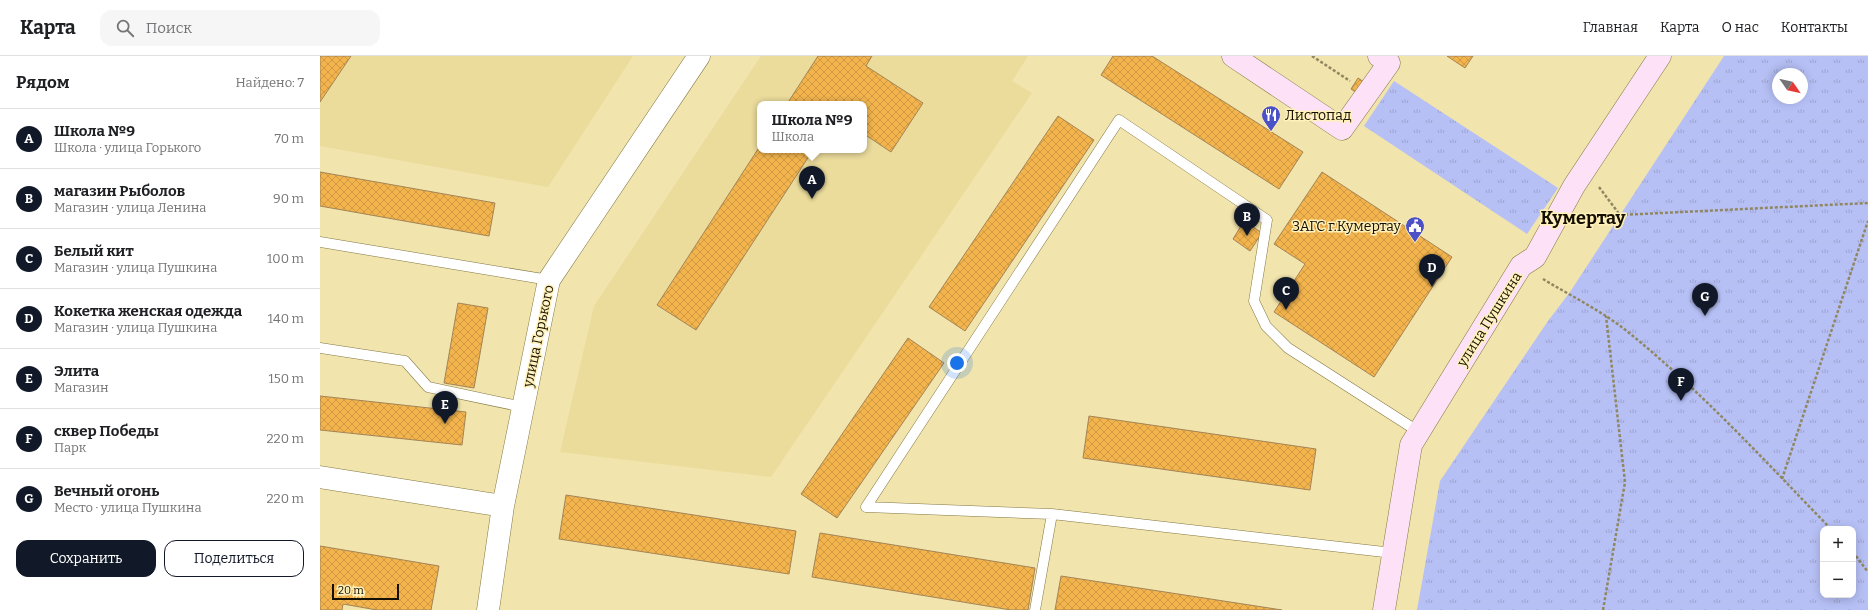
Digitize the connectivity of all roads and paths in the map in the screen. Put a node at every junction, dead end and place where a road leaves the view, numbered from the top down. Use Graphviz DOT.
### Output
graph roads {
  1 [pos="699,56"];
  2 [pos="1233,56"];
  3 [pos="1312,56"];
  4 [pos="1379,56"];
  5 [pos="1660,56"];
  6 [pos="1352,82"];
  7 [pos="1586,170"];
  8 [pos="1868,203"];
  9 [pos="1868,221"];
  10 [pos="320,242"];
  11 [pos="1522,266"];
  12 [pos="549,280"];
  13 [pos="1606,316"];
  14 [pos="320,348"];
  15 [pos="523,407"];
  16 [pos="1419,432"];
  17 [pos="320,477"];
  18 [pos="1782,478"];
  19 [pos="503,506"];
  20 [pos="1052,514"];
  21 [pos="1828,526"];
  22 [pos="1393,554"];
  23 [pos="1856,556"];
  24 [pos="1868,572"];
  25 [pos="488,610"];
  26 [pos="1035,610"];
  27 [pos="1384,610"];
  28 [pos="1603,610"];
  1 -- 12 [label="street, улица Горького"];
  2 -- 4 [label="main road"];
  3 -- 6 [label="path"];
  5 -- 7 [label="main road, улица Пушкина"];
  7 -- 8 [label="path"];
  7 -- 11 [label="main road, улица Пушкина"];
  9 -- 18 [label="path"];
  10 -- 12 [label="lane"];
  11 -- 13 [label="path"];
  11 -- 16 [label="main road, улица Пушкина"];
  12 -- 15 [label="street, улица Горького"];
  13 -- 18 [label="path"];
  13 -- 28 [label="path"];
  14 -- 15 [label="lane"];
  15 -- 19 [label="street, улица Горького"];
  16 -- 20 [label="lane"];
  16 -- 22 [label="main road, улица Пушкина"];
  17 -- 19 [label="street"];
  18 -- 21 [label="path"];
  19 -- 25 [label="street, улица Горького"];
  20 -- 22 [label="lane"];
  20 -- 26 [label="lane"];
  22 -- 27 [label="main road, улица Пушкина"];
  23 -- 24 [label="path"];
}
